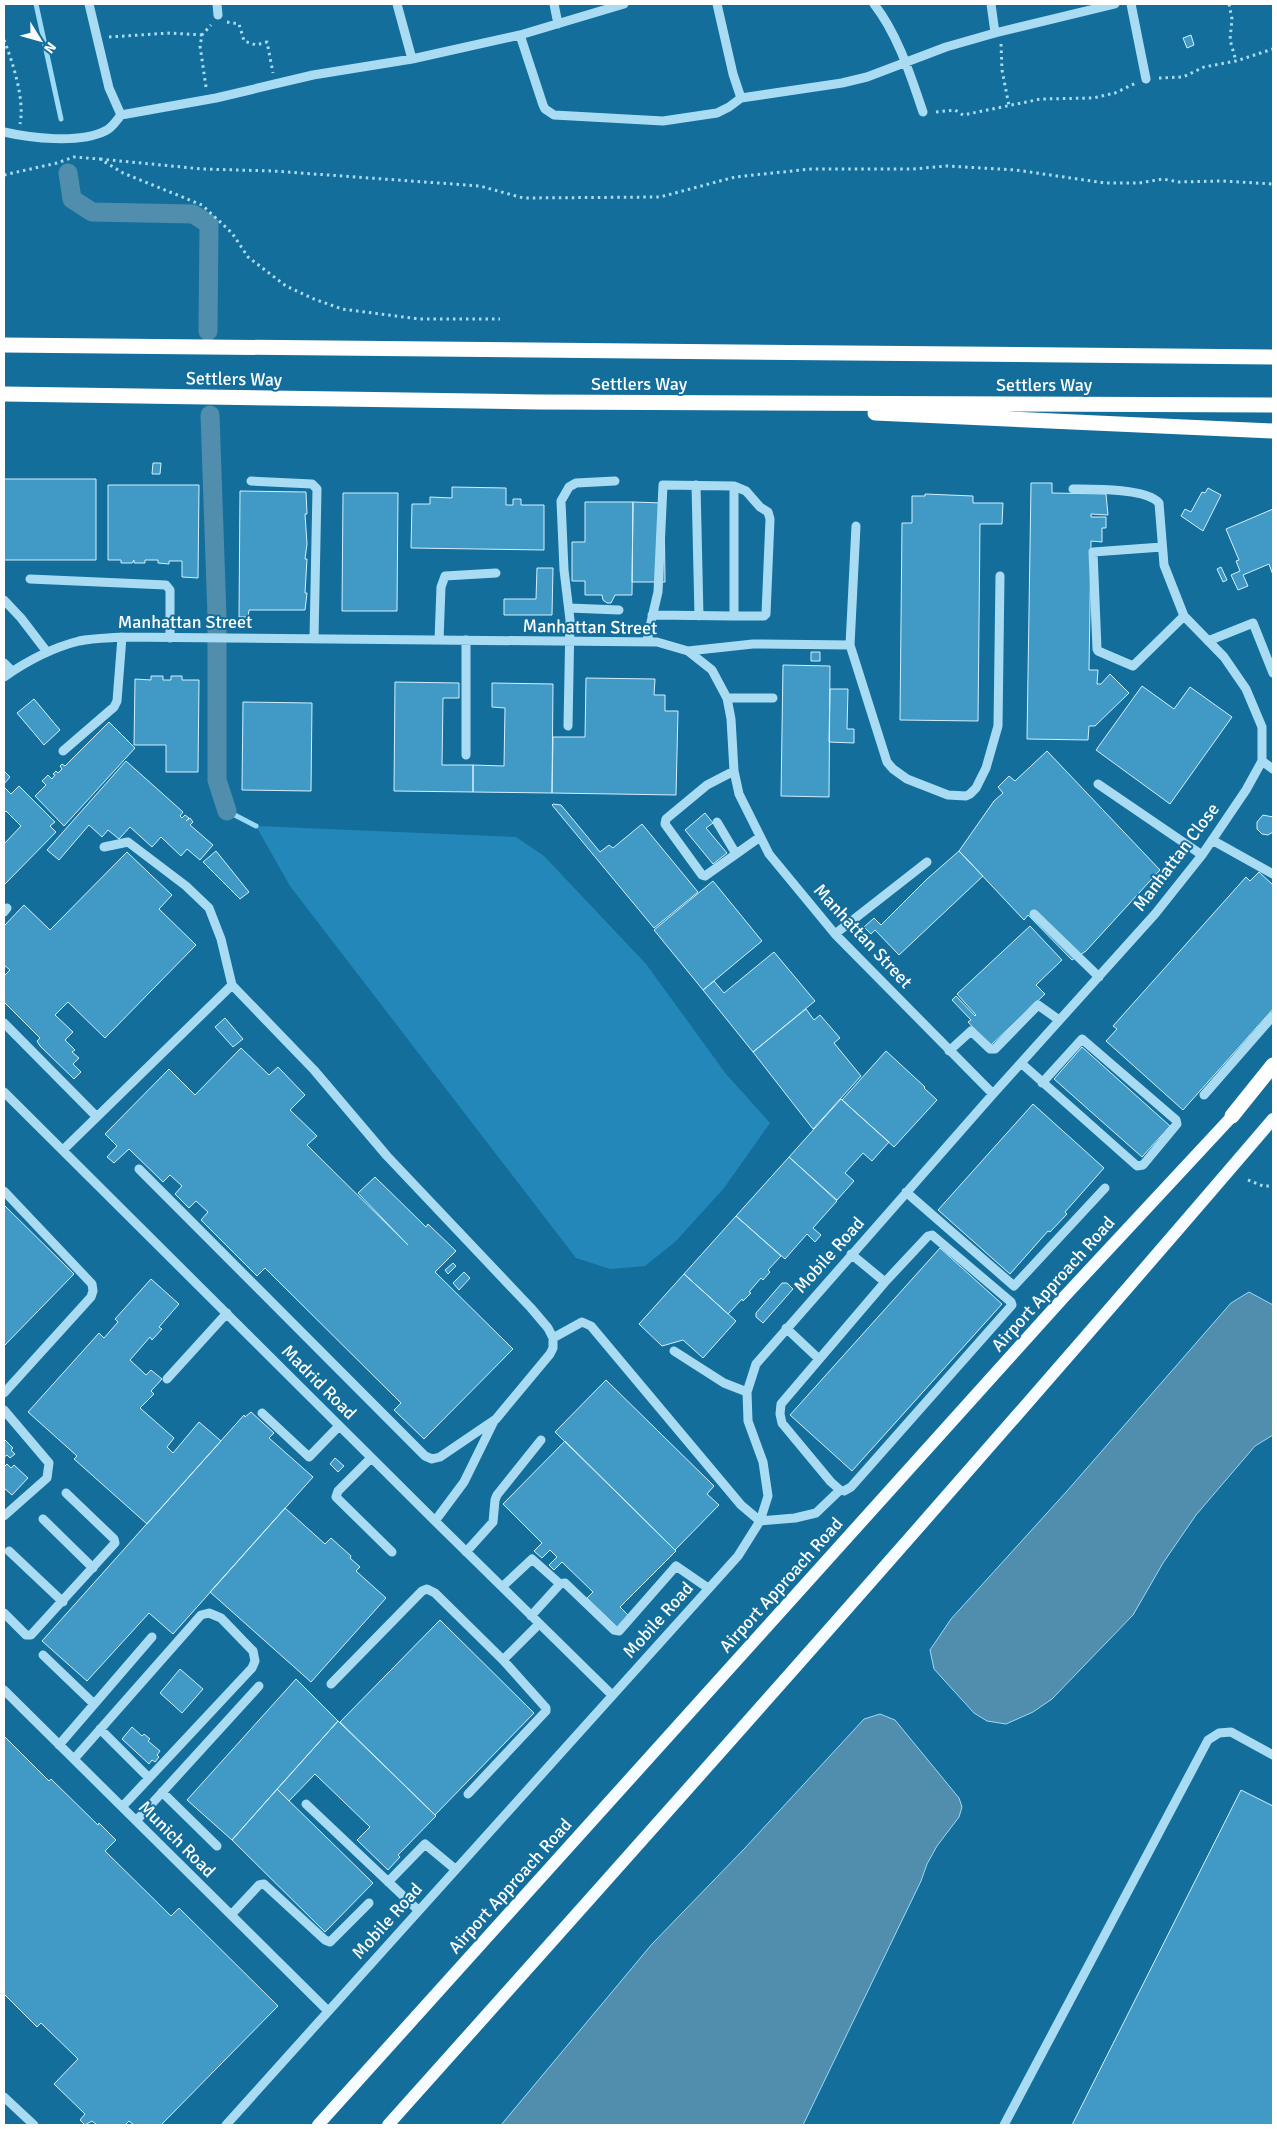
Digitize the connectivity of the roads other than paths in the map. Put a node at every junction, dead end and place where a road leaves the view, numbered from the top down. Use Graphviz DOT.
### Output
graph roads {
  1 [pos="90,4"];
  2 [pos="217,4"];
  3 [pos="397,4"];
  4 [pos="554,4"];
  5 [pos="624,4"];
  6 [pos="717,4"];
  7 [pos="874,4"];
  8 [pos="991,4"];
  9 [pos="1114,4"];
  10 [pos="1131,4"];
  11 [pos="218,15"];
  12 [pos="558,24"];
  13 [pos="999,32"];
  14 [pos="520,34"];
  15 [pos="412,59"];
  16 [pos="906,63"];
  17 [pos="1146,79"];
  18 [pos="741,98"];
  19 [pos="923,112"];
  20 [pos="121,115"];
  21 [pos="4,132"];
  22 [pos="4,345"];
  23 [pos="1273,357"];
  24 [pos="4,394"];
  25 [pos="539,402"];
  26 [pos="1273,405"];
  27 [pos="1273,431"];
  28 [pos="251,481"];
  29 [pos="614,481"];
  30 [pos="696,485"];
  31 [pos="734,486"];
  32 [pos="1073,488"];
  33 [pos="856,526"];
  34 [pos="1162,547"];
  35 [pos="496,573"];
  36 [pos="1000,576"];
  37 [pos="30,579"];
  38 [pos="4,600"];
  39 [pos="569,608"];
  40 [pos="619,610"];
  41 [pos="652,615"];
  42 [pos="699,616"];
  43 [pos="734,616"];
  44 [pos="1184,616"];
  45 [pos="122,637"];
  46 [pos="170,638"];
  47 [pos="314,639"];
  48 [pos="439,640"];
  49 [pos="466,640"];
  50 [pos="1208,641"];
  51 [pos="570,642"];
  52 [pos="647,642"];
  53 [pos="850,645"];
  54 [pos="688,651"];
  55 [pos="47,652"];
  56 [pos="4,663"];
  57 [pos="12,671"];
  58 [pos="1273,673"];
  59 [pos="4,677"];
  60 [pos="727,698"];
  61 [pos="773,698"];
  62 [pos="568,726"];
  63 [pos="63,751"];
  64 [pos="466,755"];
  65 [pos="1262,761"];
  66 [pos="1273,769"];
  67 [pos="734,771"];
  68 [pos="1098,784"];
  69 [pos="717,822"];
  70 [pos="760,837"];
  71 [pos="1212,840"];
  72 [pos="104,847"];
  73 [pos="736,854"];
  74 [pos="1202,855"];
  75 [pos="927,862"];
  76 [pos="1273,874"];
  77 [pos="1034,914"];
  78 [pos="835,934"];
  79 [pos="1099,977"];
  80 [pos="232,985"];
  81 [pos="1273,1016"];
  82 [pos="1059,1020"];
  83 [pos="4,1023"];
  84 [pos="949,1051"];
  85 [pos="1020,1063"];
  86 [pos="1273,1065"];
  87 [pos="1273,1071"];
  88 [pos="1042,1082"];
  89 [pos="4,1092"];
  90 [pos="993,1094"];
  91 [pos="1204,1095"];
  92 [pos="96,1116"];
  93 [pos="1232,1116"];
  94 [pos="1273,1119"];
  95 [pos="63,1150"];
  96 [pos="139,1169"];
  97 [pos="1106,1188"];
  98 [pos="4,1191"];
  99 [pos="906,1192"];
  100 [pos="851,1254"];
  101 [pos="885,1282"];
  102 [pos="226,1313"];
  103 [pos="786,1328"];
  104 [pos="553,1338"];
  105 [pos="674,1351"];
  106 [pos="819,1359"];
  107 [pos="166,1380"];
  108 [pos="747,1392"];
  109 [pos="4,1393"];
  110 [pos="4,1410"];
  111 [pos="262,1413"];
  112 [pos="496,1418"];
  113 [pos="339,1426"];
  114 [pos="541,1440"];
  115 [pos="371,1458"];
  116 [pos="840,1490"];
  117 [pos="66,1493"];
  118 [pos="4,1516"];
  119 [pos="43,1519"];
  120 [pos="435,1521"];
  121 [pos="760,1522"];
  122 [pos="9,1551"];
  123 [pos="392,1552"];
  124 [pos="466,1552"];
  125 [pos="93,1568"];
  126 [pos="560,1584"];
  127 [pos="502,1587"];
  128 [pos="708,1588"];
  129 [pos="63,1602"];
  130 [pos="4,1613"];
  131 [pos="531,1616"];
  132 [pos="539,1624"];
  133 [pos="152,1638"];
  134 [pos="43,1656"];
  135 [pos="503,1660"];
  136 [pos="331,1684"];
  137 [pos="259,1686"];
  138 [pos="4,1690"];
  139 [pos="612,1695"];
  140 [pos="94,1704"];
  141 [pos="100,1729"];
  142 [pos="59,1745"];
  143 [pos="1273,1755"];
  144 [pos="74,1759"];
  145 [pos="149,1778"];
  146 [pos="162,1792"];
  147 [pos="468,1794"];
  148 [pos="306,1804"];
  149 [pos="122,1807"];
  150 [pos="136,1821"];
  151 [pos="217,1846"];
  152 [pos="455,1869"];
  153 [pos="388,1882"];
  154 [pos="368,1903"];
  155 [pos="418,1910"];
  156 [pos="231,1915"];
  157 [pos="328,2011"];
  158 [pos="4,2097"];
  159 [pos="34,2125"];
  160 [pos="226,2125"];
  161 [pos="318,2125"];
  162 [pos="388,2125"];
  163 [pos="1004,2125"];
  1 -- 20 [label="street"];
  2 -- 11 [label="street"];
  3 -- 15 [label="street"];
  4 -- 12 [label="street"];
  5 -- 12 [label="street"];
  6 -- 18 [label="street"];
  7 -- 16 [label="street"];
  8 -- 13 [label="street"];
  9 -- 13 [label="street"];
  10 -- 17 [label="street"];
  12 -- 14 [label="street"];
  13 -- 16 [label="street"];
  14 -- 15 [label="street"];
  14 -- 18 [label="street"];
  15 -- 20 [label="street"];
  16 -- 18 [label="street"];
  16 -- 19 [label="street"];
  20 -- 21 [label="street"];
  22 -- 23 [label="highway, Settlers Way"];
  24 -- 25 [label="highway, Settlers Way"];
  25 -- 26 [label="highway, Settlers Way"];
  25 -- 27 [label="highway"];
  28 -- 47 [label="street"];
  29 -- 39 [label="street"];
  30 -- 31 [label="street"];
  30 -- 41 [label="street"];
  30 -- 42 [label="street"];
  31 -- 43 [label="street"];
  31 -- 43 [label="street"];
  32 -- 34 [label="street"];
  33 -- 53 [label="street"];
  34 -- 44 [label="street"];
  34 -- 44 [label="street"];
  35 -- 48 [label="street"];
  36 -- 53 [label="street"];
  37 -- 46 [label="street"];
  38 -- 55 [label="street"];
  39 -- 40 [label="street"];
  39 -- 51 [label="street"];
  41 -- 42 [label="street"];
  41 -- 52 [label="street"];
  42 -- 43 [label="street"];
  44 -- 50 [label="street, Manhattan Close"];
  45 -- 46 [label="street, Manhattan Street"];
  45 -- 55 [label="street, Manhattan Street"];
  45 -- 63 [label="street"];
  46 -- 47 [label="street, Manhattan Street"];
  47 -- 48 [label="street, Manhattan Street"];
  48 -- 49 [label="street, Manhattan Street"];
  49 -- 51 [label="street, Manhattan Street"];
  49 -- 64 [label="street"];
  50 -- 58 [label="street"];
  50 -- 65 [label="street, Manhattan Close"];
  51 -- 52 [label="street, Manhattan Street"];
  51 -- 62 [label="street"];
  52 -- 54 [label="street, Manhattan Street"];
  53 -- 54 [label="street"];
  54 -- 60 [label="street, Manhattan Street"];
  55 -- 57 [label="street, Manhattan Street"];
  56 -- 57 [label="street"];
  57 -- 59 [label="street, Manhattan Street"];
  60 -- 61 [label="street"];
  60 -- 67 [label="street, Manhattan Street"];
  65 -- 66 [label="street"];
  65 -- 71 [label="street, Manhattan Close"];
  67 -- 70 [label="street, Manhattan Street"];
  67 -- 73 [label="street"];
  68 -- 74 [label="street"];
  69 -- 73 [label="street"];
  70 -- 73 [label="street"];
  70 -- 78 [label="street, Manhattan Street"];
  71 -- 74 [label="street, Manhattan Close"];
  71 -- 76 [label="street"];
  72 -- 80 [label="street"];
  74 -- 79 [label="street, Manhattan Close"];
  75 -- 78 [label="street"];
  77 -- 79 [label="street"];
  78 -- 84 [label="street, Manhattan Street"];
  79 -- 82 [label="street, Manhattan Close"];
  80 -- 92 [label="street"];
  80 -- 104 [label="street"];
  81 -- 91 [label="street"];
  82 -- 84 [label="street"];
  82 -- 85 [label="street, Manhattan Close"];
  83 -- 92 [label="street"];
  84 -- 90 [label="street, Manhattan Street"];
  85 -- 88 [label="street"];
  85 -- 90 [label="street, Manhattan Close"];
  86 -- 93 [label="highway"];
  87 -- 93 [label="main road, Airport Approach Road"];
  88 -- 88 [label="street"];
  89 -- 95 [label="street, Madrid Road"];
  90 -- 99 [label="street, Mobile Road"];
  92 -- 95 [label="street"];
  93 -- 161 [label="main road, Airport Approach Road"];
  94 -- 162 [label="main road"];
  95 -- 102 [label="street, Madrid Road"];
  96 -- 112 [label="street"];
  97 -- 99 [label="street"];
  98 -- 109 [label="street"];
  99 -- 100 [label="street, Mobile Road"];
  100 -- 101 [label="street"];
  100 -- 103 [label="street, Mobile Road"];
  101 -- 106 [label="street"];
  101 -- 116 [label="street"];
  102 -- 107 [label="street"];
  102 -- 113 [label="street, Madrid Road"];
  103 -- 106 [label="street"];
  103 -- 108 [label="street, Mobile Road"];
  104 -- 112 [label="street"];
  104 -- 121 [label="street"];
  105 -- 108 [label="street"];
  106 -- 116 [label="street"];
  108 -- 121 [label="street, Mobile Road"];
  110 -- 118 [label="street"];
  111 -- 113 [label="street"];
  112 -- 120 [label="street"];
  113 -- 115 [label="street, Madrid Road"];
  114 -- 124 [label="street"];
  115 -- 120 [label="street, Madrid Road"];
  115 -- 123 [label="street"];
  116 -- 121 [label="street"];
  117 -- 125 [label="street"];
  119 -- 125 [label="street"];
  120 -- 124 [label="street, Madrid Road"];
  121 -- 128 [label="street, Mobile Road"];
  122 -- 129 [label="street"];
  124 -- 127 [label="street, Madrid Road"];
  125 -- 129 [label="street"];
  126 -- 127 [label="street"];
  126 -- 128 [label="street"];
  126 -- 131 [label="street"];
  127 -- 131 [label="street, Madrid Road"];
  128 -- 139 [label="street, Mobile Road"];
  129 -- 130 [label="street"];
  131 -- 132 [label="street, Madrid Road"];
  132 -- 135 [label="street"];
  132 -- 139 [label="street, Madrid Road"];
  133 -- 140 [label="street"];
  134 -- 140 [label="street"];
  135 -- 136 [label="street"];
  135 -- 147 [label="street"];
  137 -- 146 [label="street"];
  138 -- 142 [label="street, Munich Road"];
  139 -- 152 [label="street, Mobile Road"];
  140 -- 142 [label="street"];
  141 -- 144 [label="street"];
  141 -- 145 [label="street"];
  141 -- 145 [label="street"];
  142 -- 144 [label="street, Munich Road"];
  143 -- 163 [label="street"];
  144 -- 149 [label="street, Munich Road"];
  145 -- 149 [label="street"];
  146 -- 150 [label="street"];
  146 -- 151 [label="street"];
  148 -- 153 [label="street"];
  149 -- 150 [label="street, Munich Road"];
  150 -- 156 [label="street, Munich Road"];
  152 -- 153 [label="street"];
  152 -- 155 [label="street, Mobile Road"];
  153 -- 155 [label="street"];
  154 -- 156 [label="street"];
  155 -- 157 [label="street, Mobile Road"];
  156 -- 157 [label="street, Munich Road"];
  157 -- 160 [label="street, Mobile Road"];
  158 -- 159 [label="street"];
}
